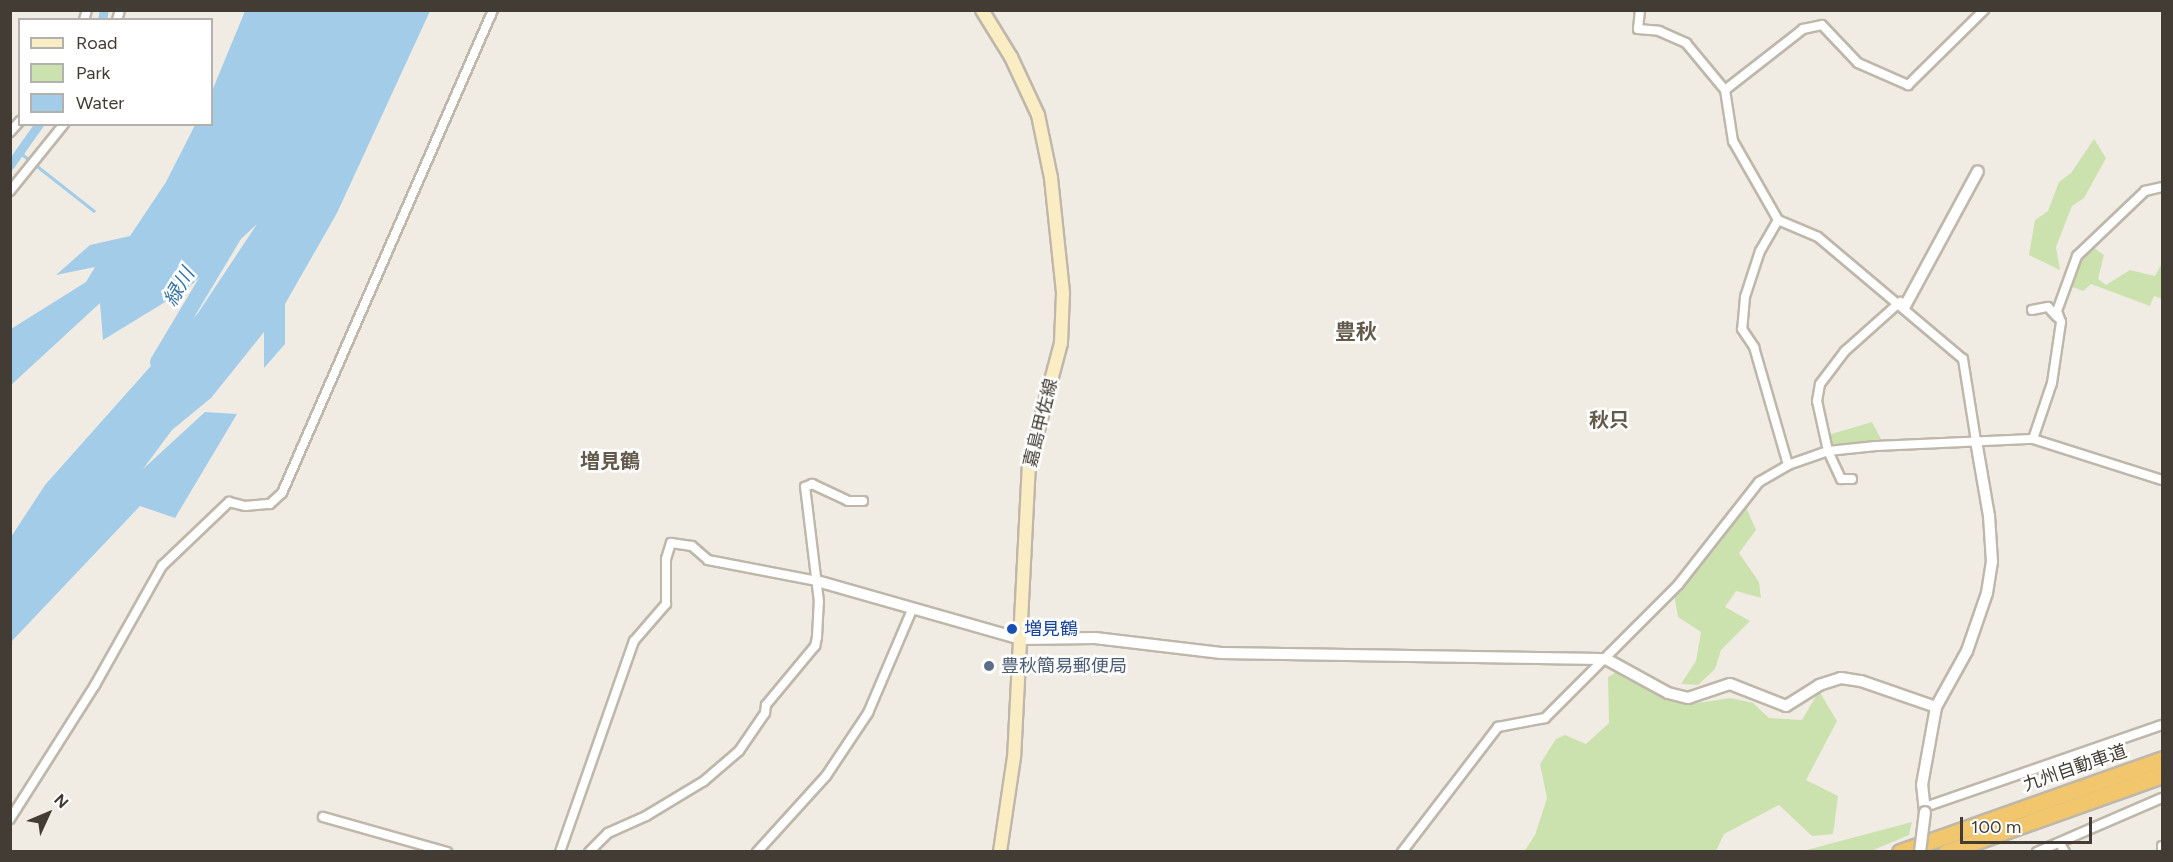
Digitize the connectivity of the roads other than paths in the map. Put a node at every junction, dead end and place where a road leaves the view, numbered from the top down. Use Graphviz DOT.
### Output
graph roads {
  1 [pos="493,10"];
  2 [pos="982,10"];
  3 [pos="1640,10"];
  4 [pos="1984,10"];
  5 [pos="1725,90"];
  6 [pos="62,126"];
  7 [pos="1978,171"];
  8 [pos="2163,187"];
  9 [pos="10,191"];
  10 [pos="1778,220"];
  11 [pos="1902,304"];
  12 [pos="2032,310"];
  13 [pos="2057,317"];
  14 [pos="2033,439"];
  15 [pos="1976,441"];
  16 [pos="1828,451"];
  17 [pos="1788,465"];
  18 [pos="1852,479"];
  19 [pos="2163,480"];
  20 [pos="863,501"];
  21 [pos="817,581"];
  22 [pos="912,610"];
  23 [pos="1020,639"];
  24 [pos="1606,659"];
  25 [pos="1936,707"];
  26 [pos="2163,725"];
  27 [pos="2163,759"];
  28 [pos="2163,775"];
  29 [pos="2163,798"];
  30 [pos="1925,809"];
  31 [pos="323,817"];
  32 [pos="10,819"];
  33 [pos="2163,846"];
  34 [pos="2063,848"];
  35 [pos="447,852"];
  36 [pos="560,852"];
  37 [pos="590,852"];
  38 [pos="758,852"];
  39 [pos="1000,852"];
  40 [pos="1402,852"];
  41 [pos="1900,852"];
  42 [pos="1920,852"];
  43 [pos="1946,852"];
  44 [pos="2037,852"];
  45 [pos="2162,852"];
  1 -- 32 [label="street"];
  2 -- 23 [label="main road, 嘉島甲佐線"];
  3 -- 5 [label="street"];
  4 -- 5 [label="street"];
  5 -- 10 [label="street"];
  6 -- 9 [label="street"];
  7 -- 11 [label="street"];
  8 -- 13 [label="street"];
  10 -- 11 [label="street"];
  10 -- 17 [label="street"];
  11 -- 15 [label="street"];
  11 -- 16 [label="street"];
  12 -- 13 [label="street"];
  13 -- 14 [label="street"];
  14 -- 15 [label="street"];
  14 -- 19 [label="street"];
  15 -- 16 [label="street"];
  15 -- 25 [label="street"];
  16 -- 17 [label="street"];
  16 -- 18 [label="street"];
  17 -- 24 [label="street"];
  20 -- 21 [label="street"];
  21 -- 22 [label="street"];
  21 -- 36 [label="street"];
  21 -- 37 [label="street"];
  22 -- 23 [label="street"];
  22 -- 38 [label="street"];
  23 -- 24 [label="street"];
  23 -- 39 [label="main road, 嘉島甲佐線"];
  24 -- 25 [label="street"];
  24 -- 40 [label="street"];
  25 -- 30 [label="street"];
  26 -- 30 [label="street"];
  27 -- 41 [label="highway, 九州自動車道"];
  28 -- 43 [label="highway, 九州自動車道"];
  29 -- 34 [label="street"];
  30 -- 42 [label="street, bridge"];
  31 -- 35 [label="street"];
  33 -- 45 [label="street"];
  34 -- 44 [label="street"];
}
